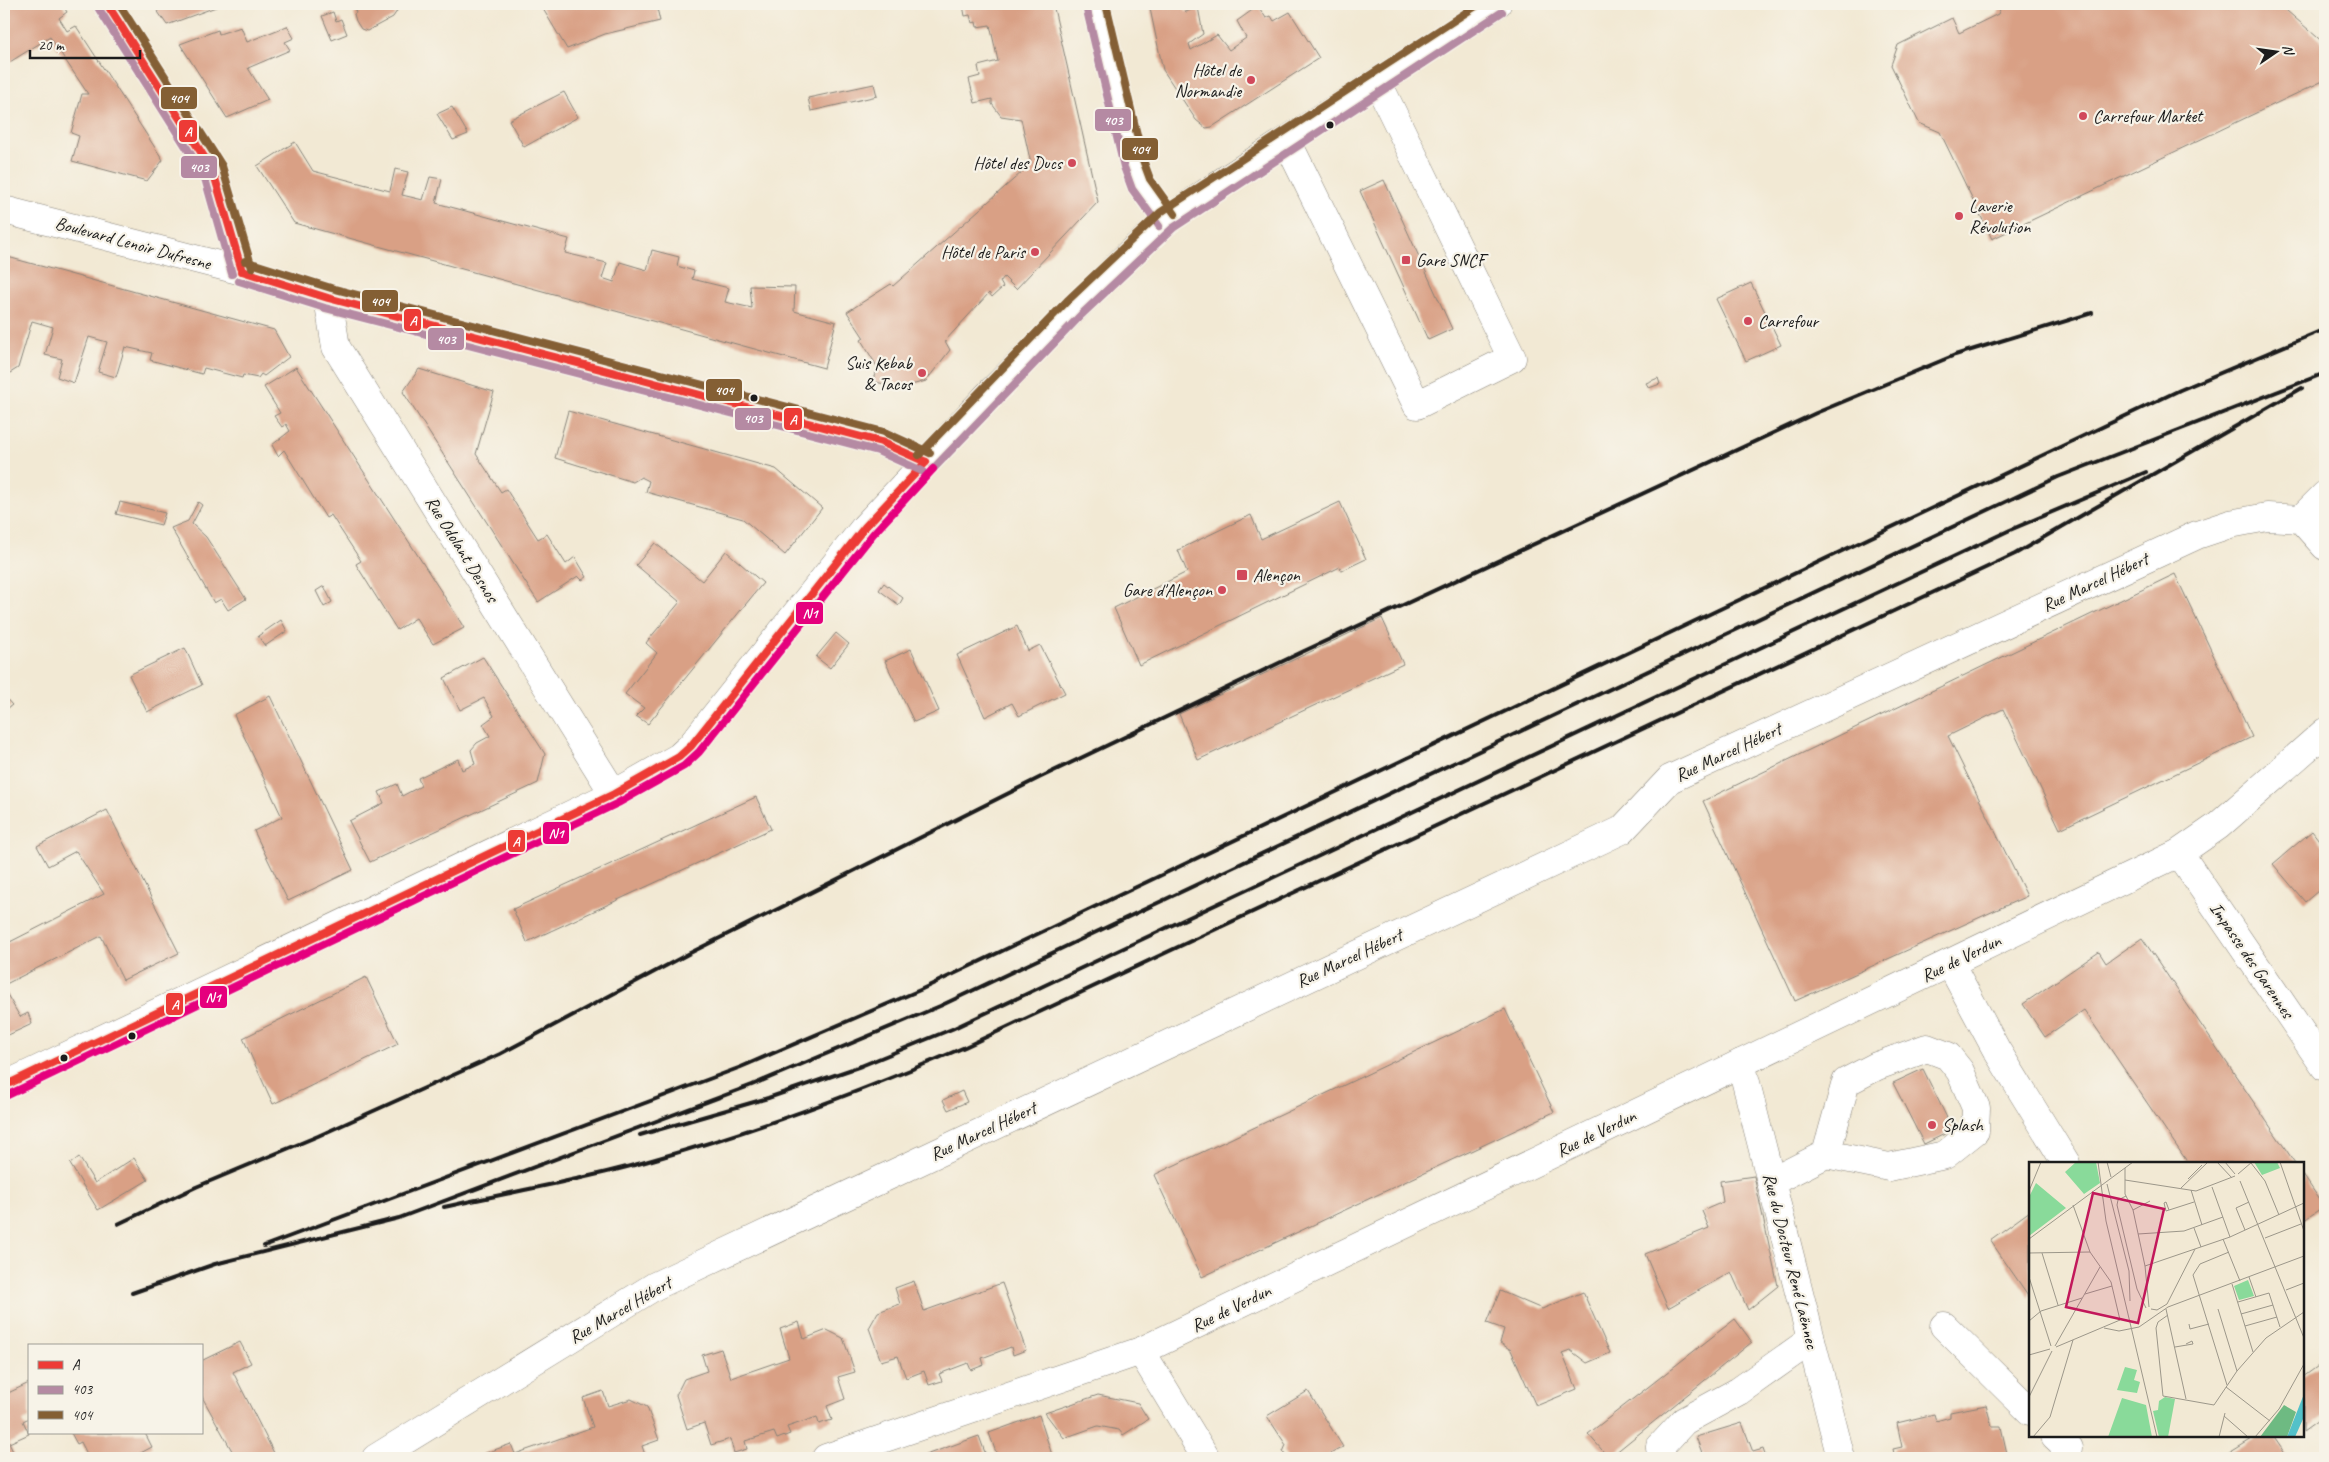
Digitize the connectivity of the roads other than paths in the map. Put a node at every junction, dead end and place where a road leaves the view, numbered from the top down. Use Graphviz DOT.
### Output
graph roads {
  1 [pos="107,4"];
  2 [pos="1096,4"];
  3 [pos="1497,4"];
  4 [pos="1378,83"];
  5 [pos="1288,141"];
  6 [pos="4,210"];
  7 [pos="1167,220"];
  8 [pos="242,271"];
  9 [pos="328,298"];
  10 [pos="926,462"];
  11 [pos="2325,495"];
  12 [pos="2301,519"];
  13 [pos="2325,546"];
  14 [pos="2325,732"];
  15 [pos="614,794"];
  16 [pos="2179,853"];
  17 [pos="1950,963"];
  18 [pos="1740,1063"];
  19 [pos="2325,1067"];
  20 [pos="4,1086"];
  21 [pos="1826,1154"];
  22 [pos="2065,1162"];
  23 [pos="1770,1182"];
  24 [pos="1944,1326"];
  25 [pos="1811,1340"];
  26 [pos="1141,1351"];
  27 [pos="2029,1410"];
  28 [pos="2056,1437"];
  29 [pos="376,1458"];
  30 [pos="826,1458"];
  31 [pos="1206,1458"];
  32 [pos="1662,1458"];
  33 [pos="1841,1458"];
  34 [pos="2063,1458"];
  1 -- 8 [label="street"];
  2 -- 7 [label="street"];
  3 -- 4 [label="street"];
  4 -- 5 [label="street"];
  4 -- 5 [label="street"];
  5 -- 7 [label="street"];
  6 -- 8 [label="street, Boulevard Lenoir Dufresne"];
  7 -- 10 [label="street"];
  8 -- 9 [label="street, Boulevard Lenoir Dufresne"];
  9 -- 10 [label="street, Boulevard Lenoir Dufresne"];
  9 -- 15 [label="street, Rue Odolant Desnos"];
  10 -- 15 [label="street"];
  11 -- 12 [label="street"];
  12 -- 13 [label="street"];
  12 -- 29 [label="street, Rue Marcel Hébert"];
  14 -- 16 [label="street, Rue de Verdun"];
  15 -- 20 [label="street"];
  16 -- 17 [label="street, Rue de Verdun"];
  16 -- 19 [label="street, Impasse des Garennes"];
  17 -- 18 [label="street, Rue de Verdun"];
  17 -- 22 [label="street"];
  18 -- 23 [label="street, Rue du Docteur René Laënnec"];
  18 -- 26 [label="street, Rue de Verdun"];
  21 -- 21 [label="street"];
  21 -- 23 [label="street"];
  23 -- 25 [label="street, Rue du Docteur René Laënnec"];
  24 -- 27 [label="street"];
  25 -- 32 [label="street"];
  25 -- 33 [label="street, Rue du Docteur René Laënnec"];
  26 -- 30 [label="street, Rue de Verdun"];
  26 -- 31 [label="street"];
  28 -- 34 [label="street"];
}
